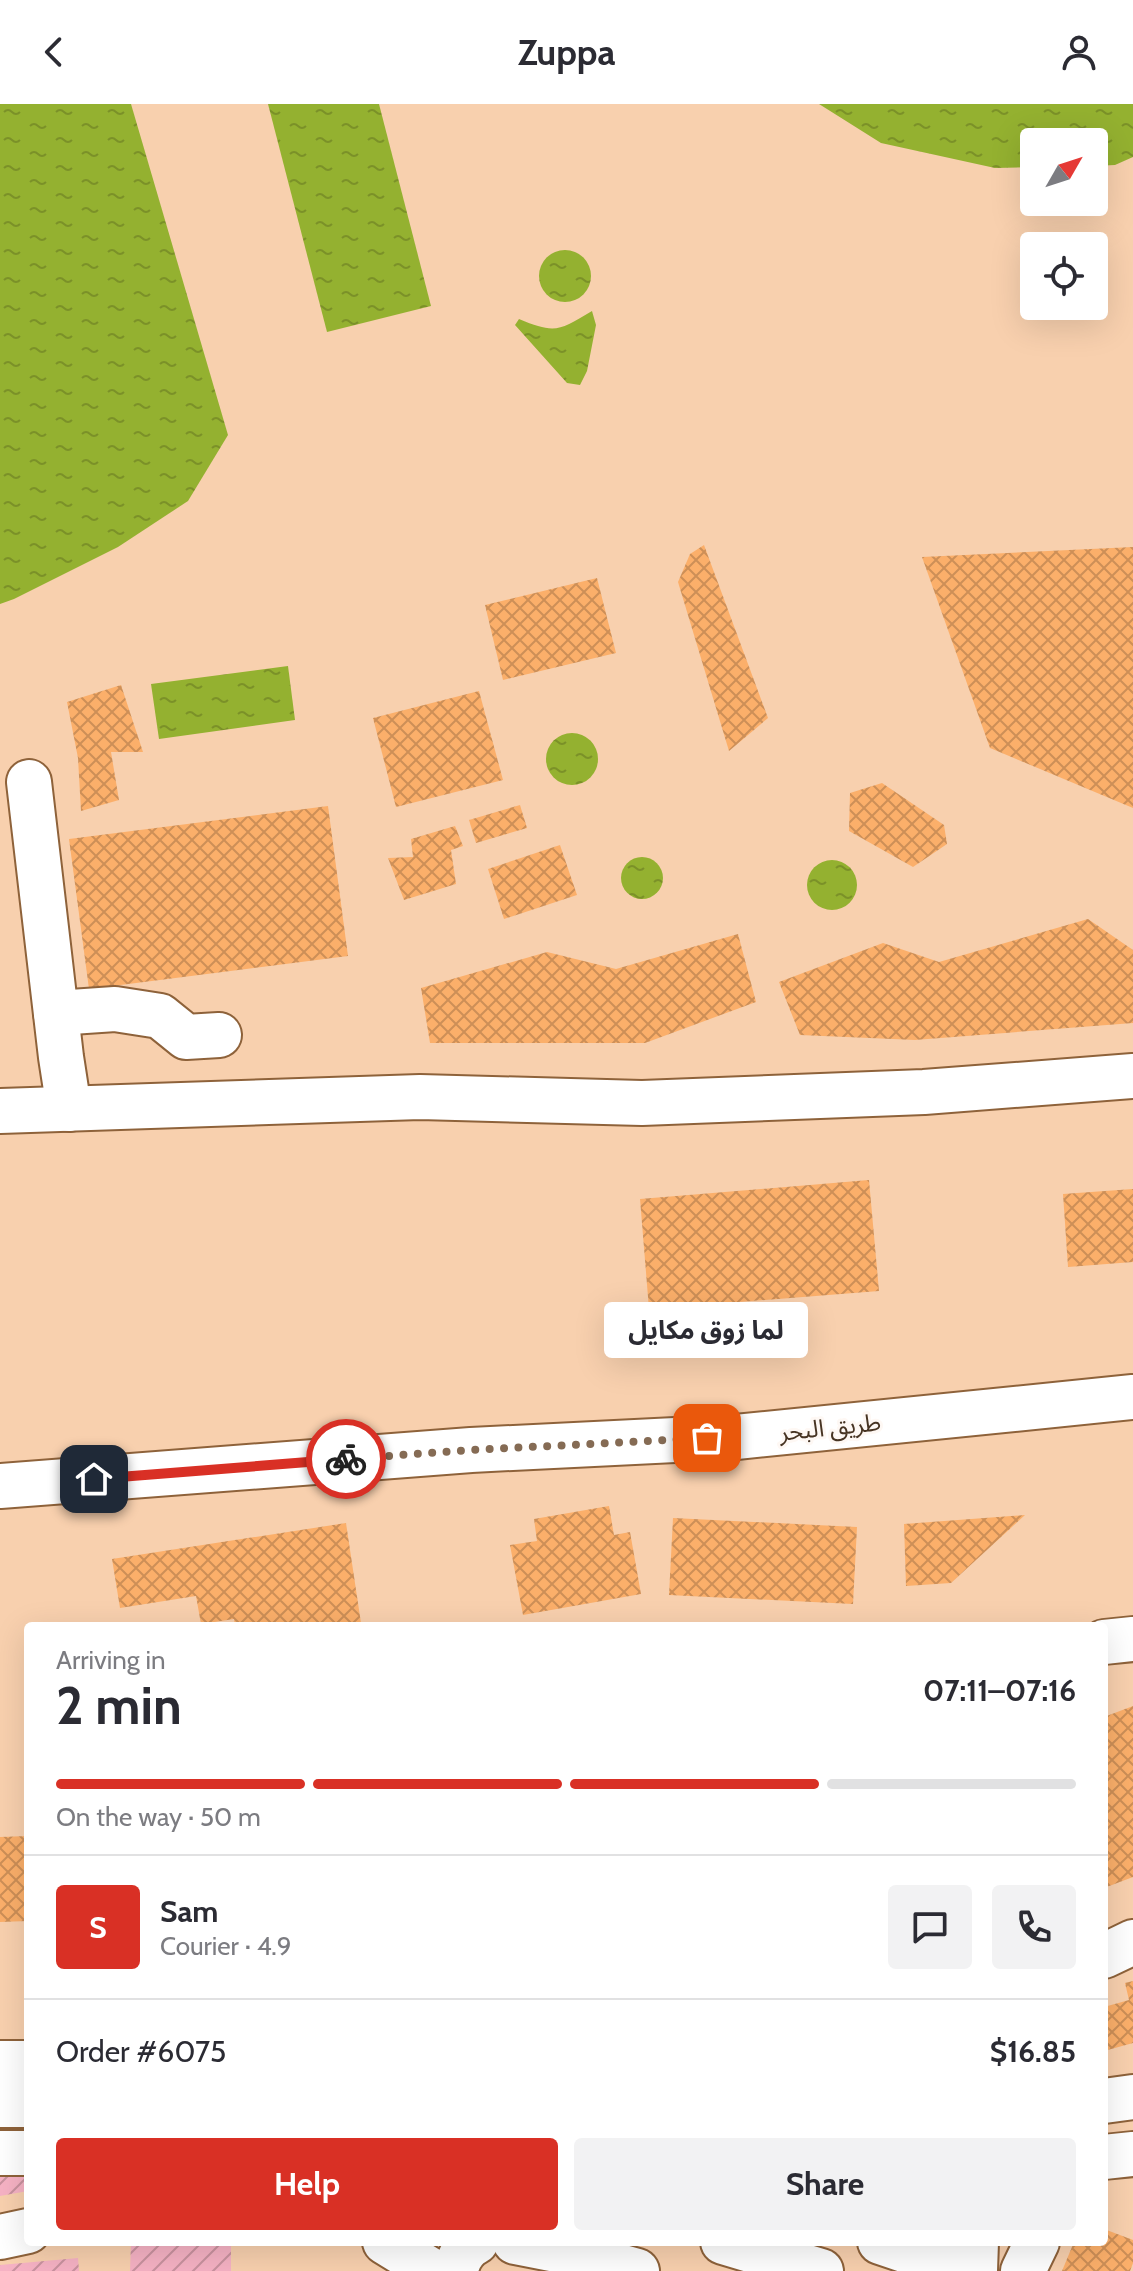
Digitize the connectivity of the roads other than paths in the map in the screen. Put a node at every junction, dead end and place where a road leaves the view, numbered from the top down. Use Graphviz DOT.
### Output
graph roads {
  1 [pos="29,782"];
  2 [pos="56,1013"];
  3 [pos="219,1035"];
  4 [pos="1133,1076"];
  5 [pos="69,1109"];
  6 [pos="0,1111"];
  7 [pos="1133,1397"];
  8 [pos="0,1486"];
  9 [pos="1133,1639"];
  10 [pos="1108,1642"];
  11 [pos="1133,1942"];
  12 [pos="1108,1954"];
  13 [pos="0,2063"];
  14 [pos="24,2063"];
  15 [pos="1133,2097"];
  16 [pos="1108,2100"];
  17 [pos="0,2105"];
  18 [pos="24,2105"];
  19 [pos="0,2153"];
  20 [pos="24,2153"];
  21 [pos="1133,2154"];
  22 [pos="1108,2157"];
  23 [pos="24,2232"];
  24 [pos="0,2237"];
  25 [pos="391,2246"];
  26 [pos="471,2246"];
  27 [pos="516,2246"];
  28 [pos="534,2246"];
  29 [pos="737,2246"];
  30 [pos="899,2246"];
  31 [pos="1035,2246"];
  32 [pos="969,2263"];
  33 [pos="432,2271"];
  34 [pos="456,2271"];
  35 [pos="529,2271"];
  36 [pos="637,2271"];
  37 [pos="821,2271"];
  38 [pos="1023,2271"];
  1 -- 2 [label="main road"];
  2 -- 3 [label="main road"];
  2 -- 5 [label="main road"];
  4 -- 5 [label="main road"];
  5 -- 6 [label="main road"];
  7 -- 8 [label="main road, طريق البحر"];
  9 -- 10 [label="main road"];
  11 -- 12 [label="main road"];
  13 -- 14 [label="main road"];
  15 -- 16 [label="main road"];
  17 -- 18 [label="main road"];
  19 -- 20 [label="main road"];
  21 -- 22 [label="main road"];
  23 -- 24 [label="main road"];
  25 -- 33 [label="main road"];
  26 -- 34 [label="main road"];
  27 -- 35 [label="main road"];
  28 -- 36 [label="main road"];
  29 -- 37 [label="main road"];
  30 -- 32 [label="main road"];
  31 -- 38 [label="main road"];
}
